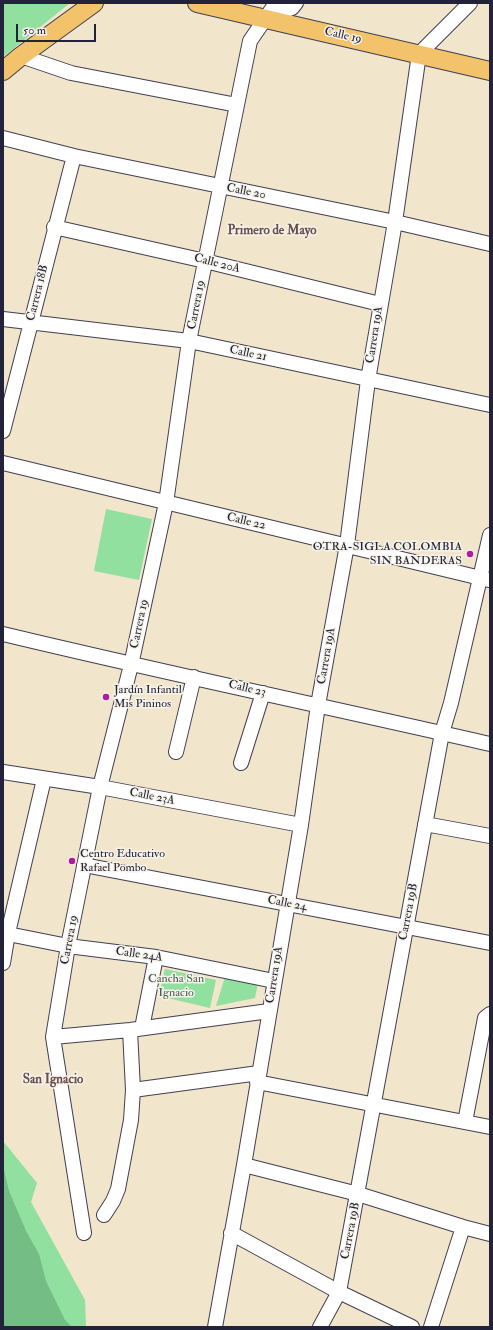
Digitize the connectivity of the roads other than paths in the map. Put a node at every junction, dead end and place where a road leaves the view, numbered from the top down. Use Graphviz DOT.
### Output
graph roads {
  1 [pos="94,3"];
  2 [pos="197,3"];
  3 [pos="276,3"];
  4 [pos="296,3"];
  5 [pos="470,3"];
  6 [pos="265,18"];
  7 [pos="419,54"];
  8 [pos="21,56"];
  9 [pos="3,71"];
  10 [pos="490,71"];
  11 [pos="237,105"];
  12 [pos="3,138"];
  13 [pos="74,156"];
  14 [pos="220,187"];
  15 [pos="396,222"];
  16 [pos="54,227"];
  17 [pos="490,244"];
  18 [pos="206,261"];
  19 [pos="380,304"];
  20 [pos="3,318"];
  21 [pos="32,321"];
  22 [pos="189,342"];
  23 [pos="368,380"];
  24 [pos="490,405"];
  25 [pos="3,431"];
  26 [pos="3,463"];
  27 [pos="166,503"];
  28 [pos="490,535"];
  29 [pos="347,545"];
  30 [pos="486,579"];
  31 [pos="3,634"];
  32 [pos="131,665"];
  33 [pos="194,677"];
  34 [pos="263,693"];
  35 [pos="318,705"];
  36 [pos="442,733"];
  37 [pos="490,744"];
  38 [pos="176,752"];
  39 [pos="241,763"];
  40 [pos="3,772"];
  41 [pos="44,779"];
  42 [pos="100,787"];
  43 [pos="425,824"];
  44 [pos="301,825"];
  45 [pos="490,836"];
  46 [pos="84,865"];
  47 [pos="286,904"];
  48 [pos="406,927"];
  49 [pos="6,933"];
  50 [pos="490,943"];
  51 [pos="68,946"];
  52 [pos="156,957"];
  53 [pos="3,963"];
  54 [pos="274,981"];
  55 [pos="269,1011"];
  56 [pos="490,1014"];
  57 [pos="136,1029"];
  58 [pos="53,1038"];
  59 [pos="258,1078"];
  60 [pos="133,1090"];
  61 [pos="374,1106"];
  62 [pos="465,1122"];
  63 [pos="490,1127"];
  64 [pos="244,1164"];
  65 [pos="358,1194"];
  66 [pos="104,1215"];
  67 [pos="463,1227"];
  68 [pos="84,1233"];
  69 [pos="231,1233"];
  70 [pos="490,1234"];
  71 [pos="339,1292"];
  72 [pos="215,1327"];
  73 [pos="320,1327"];
  74 [pos="412,1327"];
  75 [pos="431,1327"];
  1 -- 8 [label="main road"];
  2 -- 6 [label="main road, Calle 19"];
  3 -- 6 [label="street, Carrera 19"];
  4 -- 6 [label="street"];
  5 -- 7 [label="street"];
  6 -- 7 [label="main road, Calle 19"];
  6 -- 11 [label="street, Carrera 19"];
  7 -- 10 [label="main road, Calle 19"];
  7 -- 15 [label="street, Carrera 19A"];
  8 -- 9 [label="main road"];
  8 -- 11 [label="street"];
  11 -- 14 [label="street, Carrera 19"];
  12 -- 13 [label="street, Calle 20"];
  13 -- 14 [label="street, Calle 20"];
  13 -- 16 [label="street, Carrera 18B"];
  14 -- 15 [label="street, Calle 20"];
  14 -- 18 [label="street, Carrera 19"];
  15 -- 17 [label="street, Calle 20"];
  15 -- 19 [label="street, Carrera 19A"];
  16 -- 18 [label="street, Calle 20A"];
  16 -- 21 [label="street, Carrera 18B"];
  18 -- 19 [label="street, Calle 20A"];
  18 -- 22 [label="street, Carrera 19"];
  19 -- 23 [label="street, Carrera 19A"];
  20 -- 21 [label="street, Calle 21"];
  21 -- 22 [label="street, Calle 21"];
  21 -- 25 [label="street, Carrera 18B"];
  22 -- 23 [label="street, Calle 21"];
  22 -- 27 [label="street, Carrera 19"];
  23 -- 24 [label="street, Calle 21"];
  23 -- 29 [label="street, Carrera 19A"];
  26 -- 27 [label="street, Calle 22"];
  27 -- 29 [label="street, Calle 22"];
  27 -- 32 [label="street, Carrera 19"];
  28 -- 30 [label="street, Carrera 19B"];
  29 -- 30 [label="street, Calle 22"];
  29 -- 35 [label="street, Carrera 19A"];
  30 -- 36 [label="street, Carrera 19B"];
  31 -- 32 [label="street, Calle 23"];
  32 -- 33 [label="street, Calle 23"];
  32 -- 42 [label="street, Carrera 19"];
  33 -- 34 [label="street, Calle 23"];
  33 -- 38 [label="street"];
  34 -- 35 [label="street, Calle 23"];
  34 -- 39 [label="street"];
  35 -- 36 [label="street, Calle 23"];
  35 -- 44 [label="street, Carrera 19A"];
  36 -- 37 [label="street, Calle 23"];
  36 -- 43 [label="street, Carrera 19B"];
  40 -- 41 [label="street, Calle 23A"];
  41 -- 42 [label="street, Calle 23A"];
  41 -- 49 [label="street"];
  42 -- 44 [label="street, Calle 23A"];
  42 -- 46 [label="street, Carrera 19"];
  43 -- 45 [label="street"];
  43 -- 48 [label="street, Carrera 19B"];
  44 -- 47 [label="street, Carrera 19A"];
  46 -- 47 [label="street, Calle 24"];
  46 -- 51 [label="street, Carrera 19"];
  47 -- 48 [label="street, Calle 24"];
  47 -- 54 [label="street, Carrera 19A"];
  48 -- 50 [label="street, Calle 24"];
  48 -- 61 [label="street, Carrera 19B"];
  49 -- 51 [label="street, Calle 24A"];
  49 -- 53 [label="street"];
  51 -- 52 [label="street, Calle 24A"];
  51 -- 58 [label="street, Carrera 19"];
  52 -- 54 [label="street, Calle 24A"];
  52 -- 57 [label="street"];
  54 -- 55 [label="street, Carrera 19A"];
  55 -- 57 [label="street"];
  55 -- 59 [label="street, Carrera 19A"];
  56 -- 62 [label="street"];
  57 -- 58 [label="street"];
  57 -- 60 [label="street"];
  58 -- 68 [label="street, Carrera 19"];
  59 -- 60 [label="street"];
  59 -- 61 [label="street"];
  59 -- 64 [label="street, Carrera 19A"];
  60 -- 66 [label="street"];
  61 -- 62 [label="street"];
  61 -- 65 [label="street, Carrera 19B"];
  62 -- 63 [label="street"];
  64 -- 65 [label="street"];
  64 -- 69 [label="street, Carrera 19A"];
  65 -- 67 [label="street"];
  65 -- 71 [label="street, Carrera 19B"];
  67 -- 70 [label="street"];
  67 -- 75 [label="street"];
  69 -- 71 [label="street"];
  69 -- 72 [label="street, Carrera 19A"];
  71 -- 73 [label="street, Carrera 19B"];
  71 -- 74 [label="street"];
}
